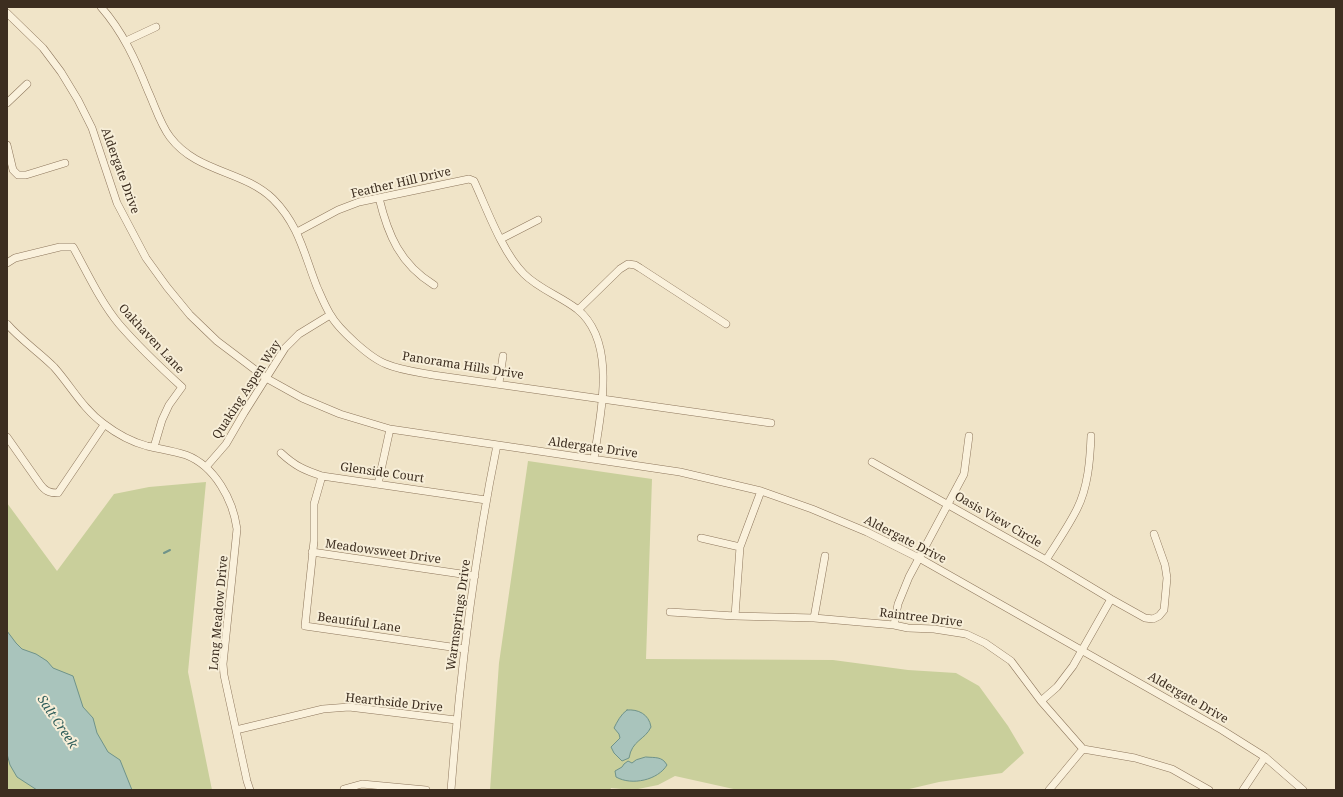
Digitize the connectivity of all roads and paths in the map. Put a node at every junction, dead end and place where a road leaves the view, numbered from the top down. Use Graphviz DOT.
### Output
graph roads {
  1 [pos="101,7"];
  2 [pos="7,13"];
  3 [pos="156,27"];
  4 [pos="126,41"];
  5 [pos="27,84"];
  6 [pos="7,103"];
  7 [pos="7,145"];
  8 [pos="65,163"];
  9 [pos="379,198"];
  10 [pos="538,220"];
  11 [pos="297,232"];
  12 [pos="500,239"];
  13 [pos="7,263"];
  14 [pos="434,285"];
  15 [pos="578,310"];
  16 [pos="330,315"];
  17 [pos="7,324"];
  18 [pos="726,324"];
  19 [pos="503,356"];
  20 [pos="266,378"];
  21 [pos="499,383"];
  22 [pos="602,399"];
  23 [pos="771,423"];
  24 [pos="104,425"];
  25 [pos="390,429"];
  26 [pos="969,436"];
  27 [pos="1091,436"];
  28 [pos="7,437"];
  29 [pos="497,445"];
  30 [pos="154,447"];
  31 [pos="281,453"];
  32 [pos="594,459"];
  33 [pos="872,462"];
  34 [pos="206,467"];
  35 [pos="322,476"];
  36 [pos="378,484"];
  37 [pos="761,491"];
  38 [pos="486,500"];
  39 [pos="947,504"];
  40 [pos="1154,534"];
  41 [pos="701,538"];
  42 [pos="740,547"];
  43 [pos="312,552"];
  44 [pos="825,556"];
  45 [pos="919,558"];
  46 [pos="1046,560"];
  47 [pos="475,576"];
  48 [pos="1111,599"];
  49 [pos="670,612"];
  50 [pos="735,616"];
  51 [pos="814,618"];
  52 [pos="894,625"];
  53 [pos="465,649"];
  54 [pos="1082,650"];
  55 [pos="1041,701"];
  56 [pos="456,720"];
  57 [pos="236,730"];
  58 [pos="1083,749"];
  59 [pos="1265,757"];
  60 [pos="344,789"];
  61 [pos="250,790"];
  62 [pos="426,790"];
  63 [pos="451,790"];
  64 [pos="1049,790"];
  65 [pos="1209,790"];
  66 [pos="1243,790"];
  67 [pos="1303,790"];
  1 -- 4 [label="street, Panorama Hills Drive"];
  2 -- 20 [label="street, Aldergate Drive"];
  3 -- 4 [label="street"];
  4 -- 11 [label="street, Panorama Hills Drive"];
  5 -- 6 [label="street"];
  7 -- 8 [label="street"];
  9 -- 11 [label="street, Feather Hill Drive"];
  9 -- 12 [label="street, Feather Hill Drive"];
  9 -- 14 [label="street"];
  10 -- 12 [label="street"];
  11 -- 16 [label="street, Panorama Hills Drive"];
  12 -- 15 [label="street"];
  13 -- 30 [label="street, Oakhaven Lane"];
  15 -- 18 [label="street"];
  15 -- 22 [label="street"];
  16 -- 20 [label="street, Quaking Aspen Way"];
  16 -- 21 [label="street, Panorama Hills Drive"];
  17 -- 24 [label="street"];
  19 -- 21 [label="street"];
  20 -- 25 [label="street, Aldergate Drive"];
  20 -- 34 [label="street, Quaking Aspen Way"];
  21 -- 22 [label="street, Panorama Hills Drive"];
  22 -- 23 [label="street, Panorama Hills Drive"];
  22 -- 32 [label="street"];
  24 -- 28 [label="street"];
  24 -- 30 [label="street"];
  25 -- 29 [label="street, Aldergate Drive"];
  25 -- 36 [label="street"];
  26 -- 39 [label="street"];
  27 -- 46 [label="street"];
  29 -- 32 [label="street, Aldergate Drive"];
  29 -- 38 [label="street, Warmsprings Drive"];
  30 -- 34 [label="street"];
  31 -- 35 [label="street, Glenside Court"];
  32 -- 37 [label="street, Aldergate Drive"];
  33 -- 39 [label="street, Oasis View Circle"];
  34 -- 57 [label="street, Long Meadow Drive"];
  35 -- 36 [label="street, Glenside Court"];
  35 -- 43 [label="street, Beautiful Lane"];
  36 -- 38 [label="street, Glenside Court"];
  37 -- 42 [label="street"];
  37 -- 45 [label="street, Aldergate Drive"];
  38 -- 47 [label="street, Warmsprings Drive"];
  39 -- 45 [label="street"];
  39 -- 46 [label="street, Oasis View Circle"];
  40 -- 48 [label="street, Oasis View Circle"];
  41 -- 42 [label="street"];
  42 -- 50 [label="street"];
  43 -- 47 [label="street, Meadowsweet Drive"];
  43 -- 53 [label="street, Beautiful Lane"];
  44 -- 51 [label="street"];
  45 -- 52 [label="street"];
  45 -- 54 [label="street, Aldergate Drive"];
  46 -- 48 [label="street, Oasis View Circle"];
  47 -- 53 [label="street, Warmsprings Drive"];
  48 -- 54 [label="street"];
  49 -- 50 [label="street, Raintree Drive"];
  50 -- 51 [label="street, Raintree Drive"];
  51 -- 52 [label="street, Raintree Drive"];
  52 -- 55 [label="street, Raintree Drive"];
  53 -- 56 [label="street, Warmsprings Drive"];
  54 -- 55 [label="street"];
  54 -- 59 [label="street, Aldergate Drive"];
  55 -- 58 [label="street, Raintree Drive"];
  56 -- 57 [label="street, Hearthside Drive"];
  56 -- 63 [label="street, Warmsprings Drive"];
  57 -- 61 [label="street, Long Meadow Drive"];
  58 -- 64 [label="street"];
  58 -- 65 [label="street"];
  59 -- 66 [label="street"];
  59 -- 67 [label="street, Aldergate Drive"];
  60 -- 62 [label="street"];
}
